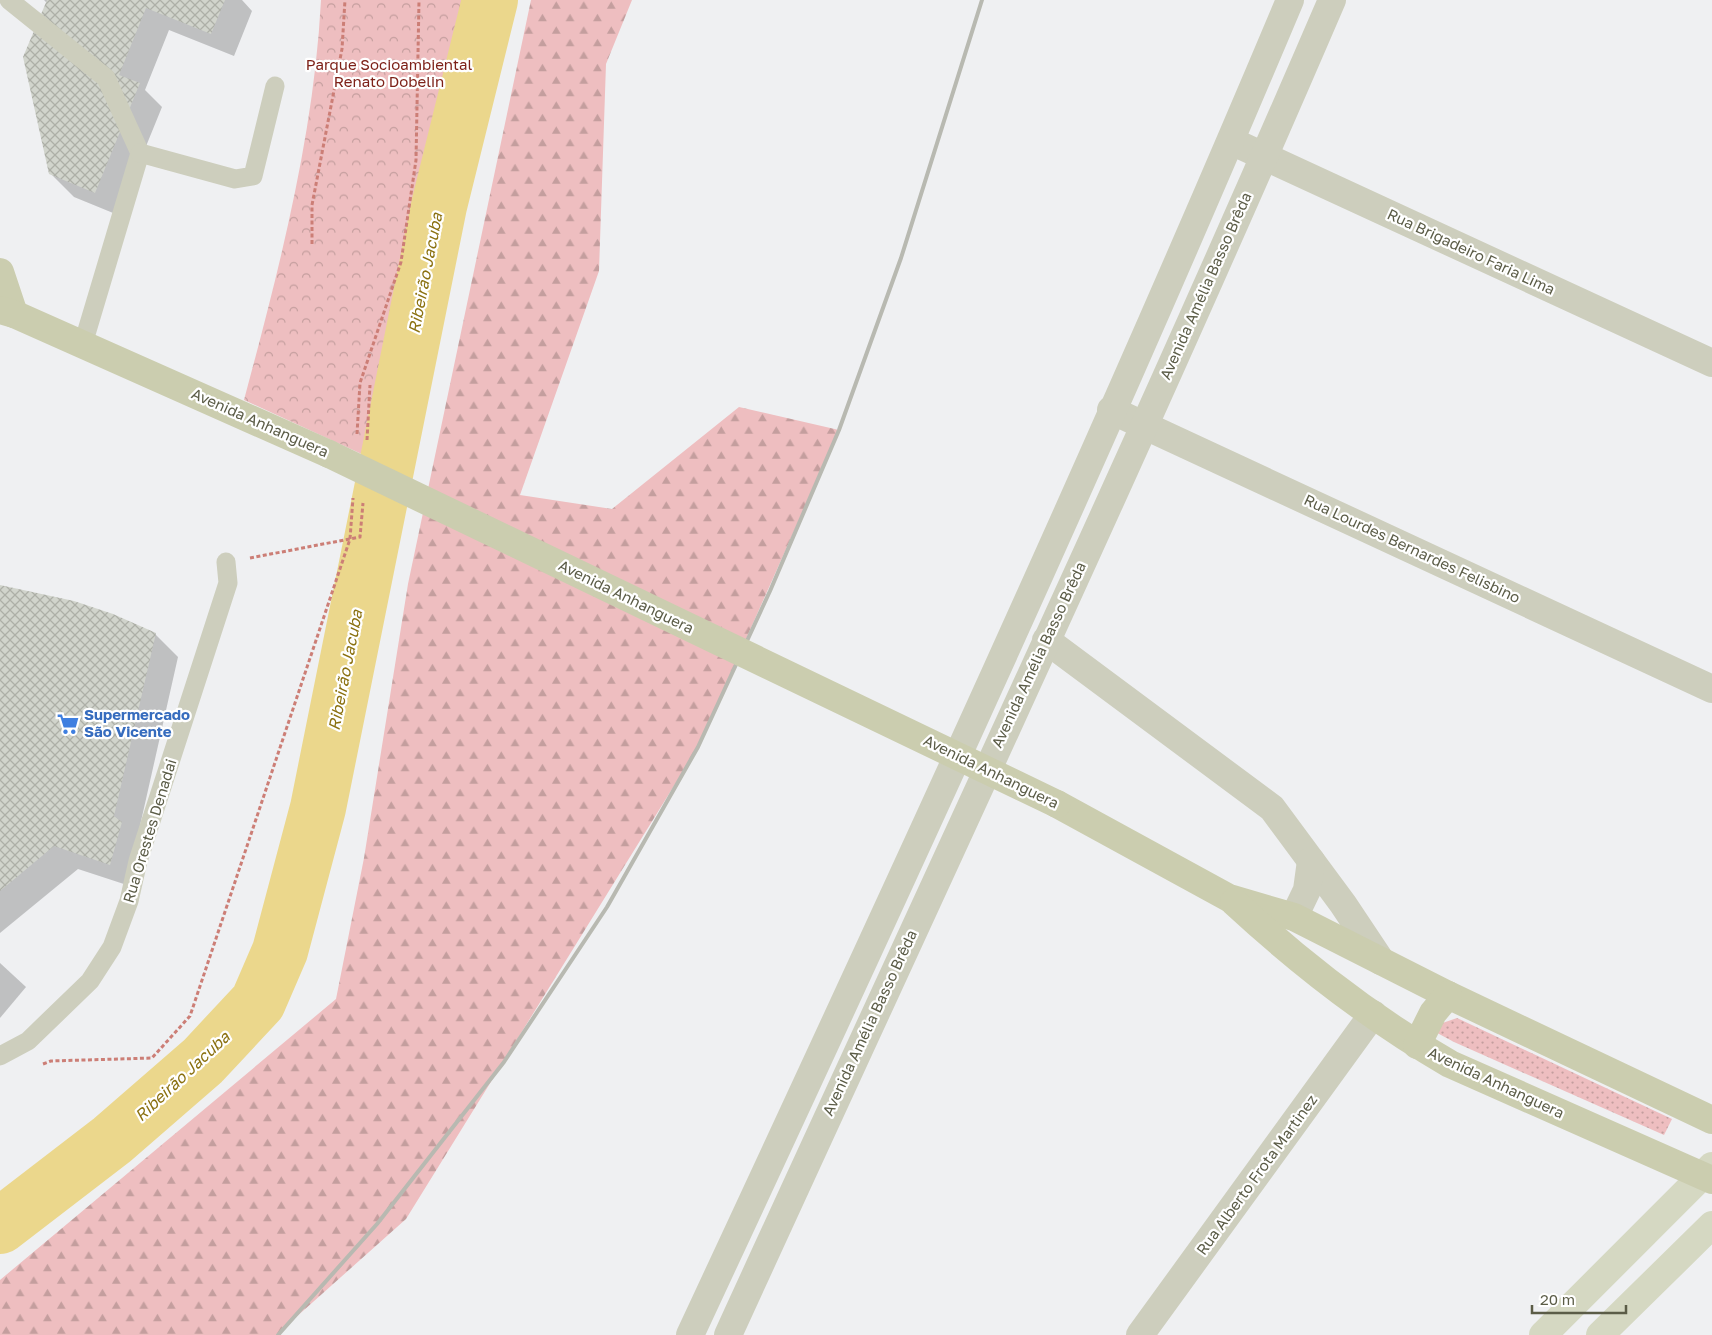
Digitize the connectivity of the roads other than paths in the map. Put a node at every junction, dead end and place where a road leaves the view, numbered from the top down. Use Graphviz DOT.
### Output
graph roads {
  1 [pos="10,0"];
  2 [pos="1290,0"];
  3 [pos="1332,0"];
  4 [pos="275,86"];
  5 [pos="1231,141"];
  6 [pos="140,153"];
  7 [pos="1264,157"];
  8 [pos="0,272"];
  9 [pos="7,312"];
  10 [pos="83,344"];
  11 [pos="1712,363"];
  12 [pos="1111,410"];
  13 [pos="1143,425"];
  14 [pos="226,562"];
  15 [pos="1046,640"];
  16 [pos="1712,689"];
  17 [pos="1311,860"];
  18 [pos="1229,898"];
  19 [pos="1294,917"];
  20 [pos="1381,961"];
  21 [pos="1448,995"];
  22 [pos="1373,1014"];
  23 [pos="1417,1045"];
  24 [pos="0,1056"];
  25 [pos="1712,1120"];
  26 [pos="1709,1174"];
  27 [pos="1712,1225"];
  28 [pos="690,1335"];
  29 [pos="728,1335"];
  30 [pos="1140,1335"];
  31 [pos="1544,1335"];
  32 [pos="1600,1335"];
  1 -- 6 [label="lane"];
  2 -- 5 [label="street, Avenida Amélia Basso Brêda"];
  3 -- 7 [label="street, Avenida Amélia Basso Brêda"];
  4 -- 6 [label="lane"];
  5 -- 7 [label="street, Rua Brigadeiro Faria Lima"];
  5 -- 12 [label="street, Avenida Amélia Basso Brêda"];
  6 -- 10 [label="lane"];
  7 -- 11 [label="street, Rua Brigadeiro Faria Lima"];
  7 -- 13 [label="street, Avenida Amélia Basso Brêda"];
  8 -- 9 [label="main road, Avenida Anhanguera"];
  9 -- 10 [label="main road, Avenida Anhanguera"];
  10 -- 18 [label="main road, Avenida Anhanguera, bridge"];
  12 -- 13 [label="street, Rua Lourdes Bernardes Felisbino"];
  12 -- 28 [label="street, Avenida Amélia Basso Brêda"];
  13 -- 15 [label="street, Avenida Amélia Basso Brêda"];
  13 -- 16 [label="street, Rua Lourdes Bernardes Felisbino"];
  14 -- 24 [label="lane, Rua Orestes Denadai"];
  15 -- 17 [label="street"];
  15 -- 29 [label="street, Avenida Amélia Basso Brêda"];
  17 -- 19 [label="street"];
  17 -- 20 [label="street"];
  18 -- 19 [label="main road, Avenida Anhanguera"];
  18 -- 22 [label="main road, Avenida Anhanguera"];
  19 -- 20 [label="main road, Avenida Anhanguera"];
  20 -- 21 [label="main road, Avenida Anhanguera"];
  21 -- 23 [label="main road"];
  21 -- 25 [label="main road, Avenida Anhanguera"];
  22 -- 23 [label="main road, Avenida Anhanguera"];
  22 -- 30 [label="street, Rua Alberto Frota Martinez"];
  23 -- 26 [label="main road, Avenida Anhanguera"];
  26 -- 31 [label="main road"];
  27 -- 32 [label="main road"];
}
